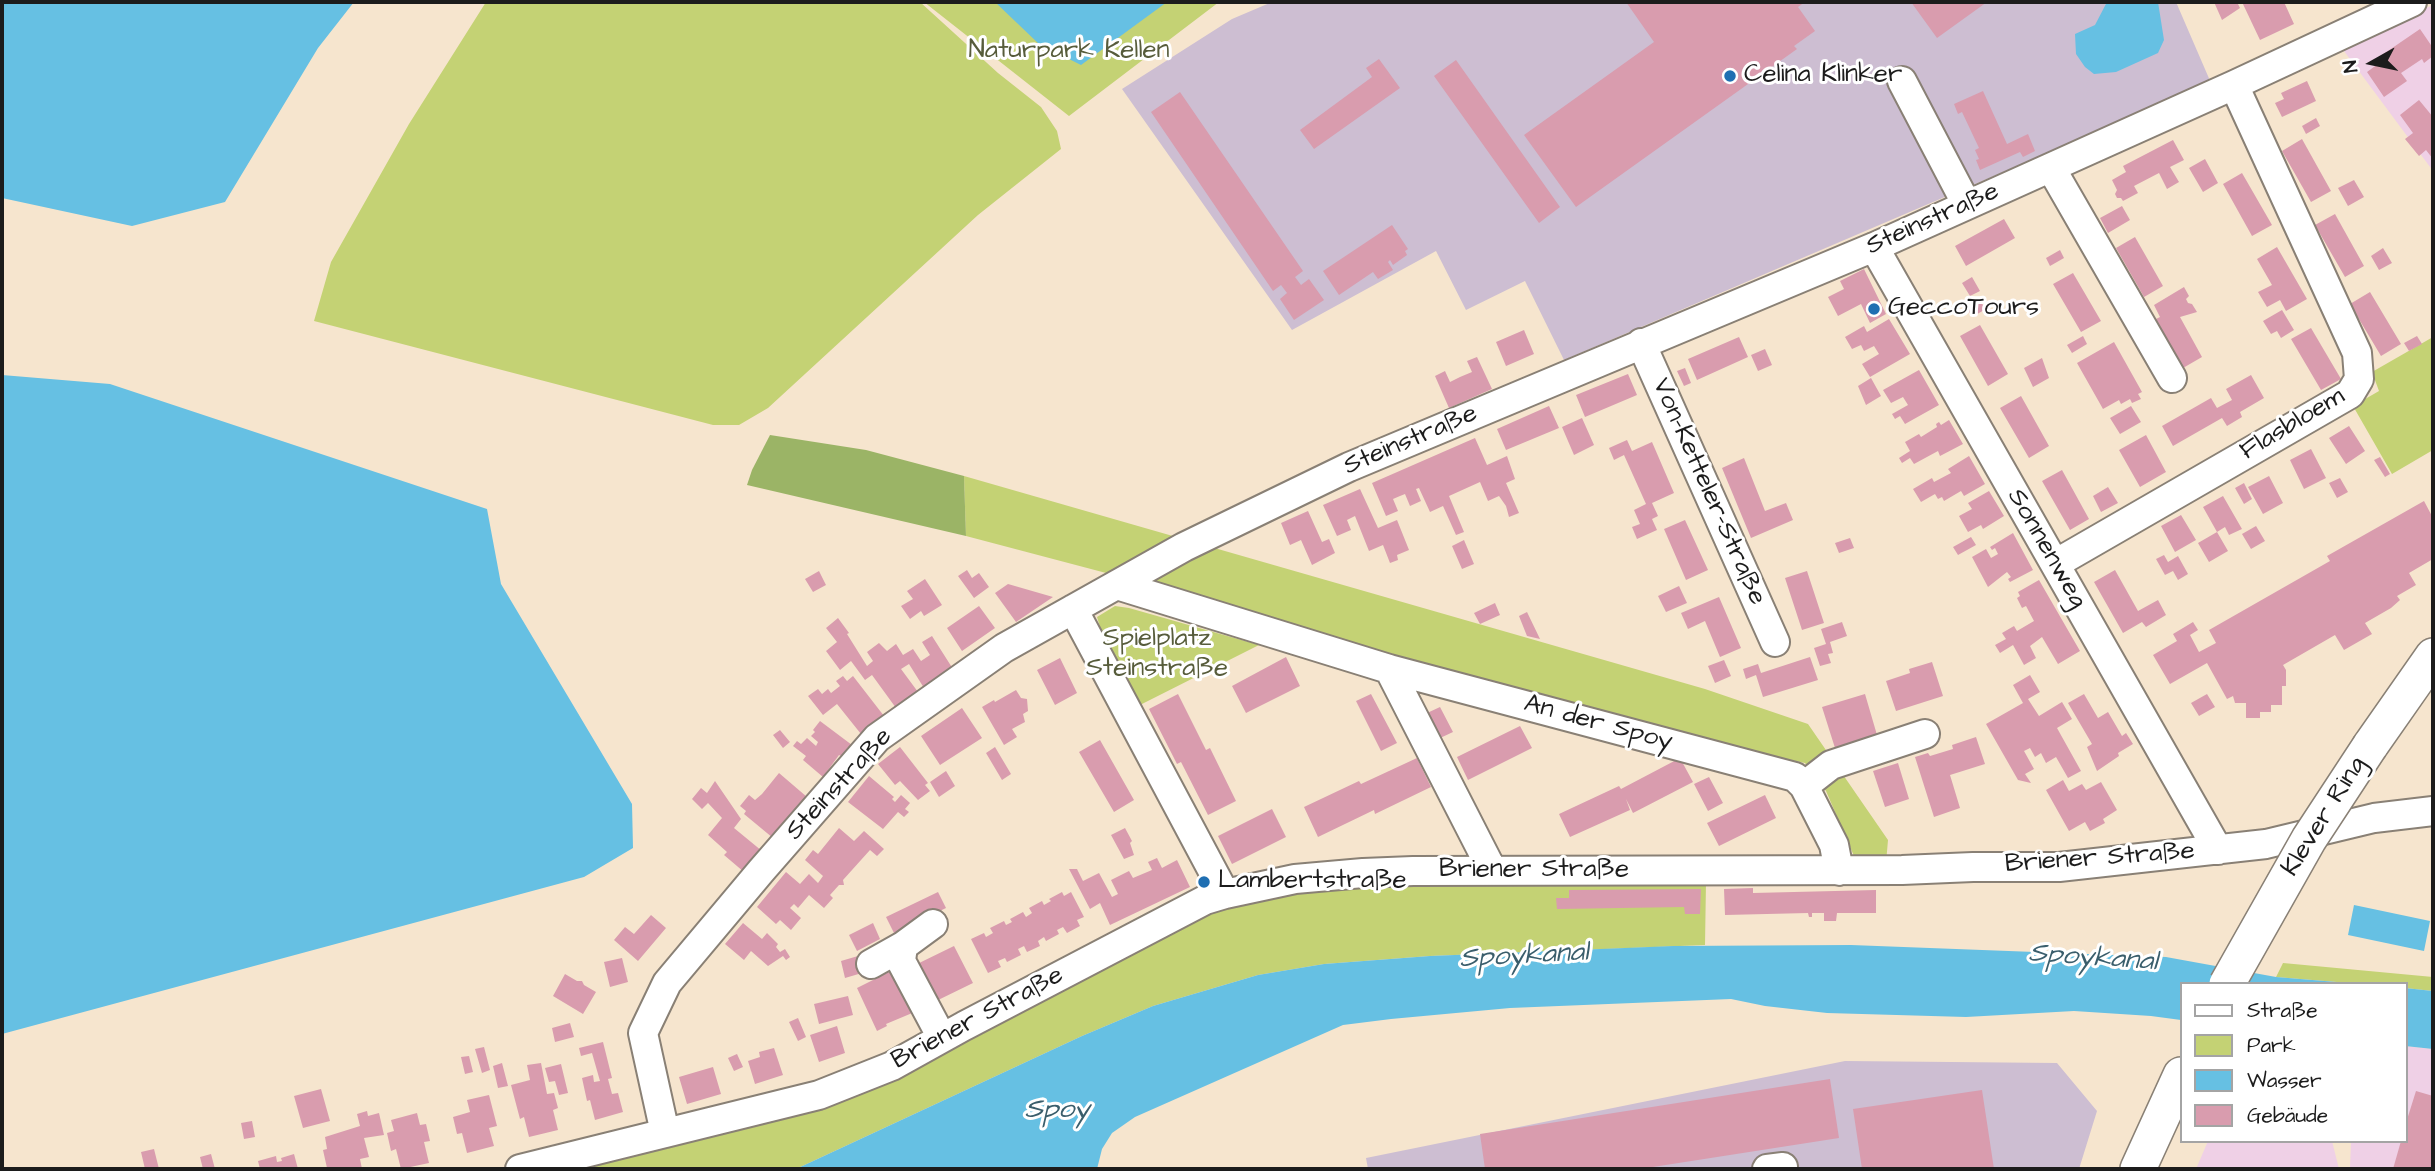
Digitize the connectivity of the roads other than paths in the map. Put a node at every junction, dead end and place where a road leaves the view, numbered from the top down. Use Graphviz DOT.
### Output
graph roads {
  1 [pos="2412,2"];
  2 [pos="1902,81"];
  3 [pos="2234,85"];
  4 [pos="2051,168"];
  5 [pos="1967,205"];
  6 [pos="1874,247"];
  7 [pos="1641,343"];
  8 [pos="2172,378"];
  9 [pos="2055,564"];
  10 [pos="1117,585"];
  11 [pos="1073,609"];
  12 [pos="1775,642"];
  13 [pos="2433,656"];
  14 [pos="1389,669"];
  15 [pos="1925,734"];
  16 [pos="1804,786"];
  17 [pos="2433,810"];
  18 [pos="2218,850"];
  19 [pos="1492,870"];
  20 [pos="1839,871"];
  21 [pos="1225,894"];
  22 [pos="933,924"];
  23 [pos="903,946"];
  24 [pos="870,964"];
  25 [pos="2228,982"];
  26 [pos="942,1038"];
  27 [pos="2180,1077"];
  28 [pos="665,1133"];
  29 [pos="2142,1157"];
  30 [pos="520,1169"];
  31 [pos="1767,1169"];
  32 [pos="1783,1169"];
  1 -- 3 [label="street, Steinstraße"];
  2 -- 5 [label="street"];
  3 -- 4 [label="street, Steinstraße"];
  3 -- 9 [label="street, Flasbloem"];
  4 -- 5 [label="street, Steinstraße"];
  4 -- 8 [label="street"];
  5 -- 6 [label="street, Steinstraße"];
  6 -- 7 [label="street, Steinstraße"];
  6 -- 9 [label="street, Sonnenweg"];
  7 -- 10 [label="street, Steinstraße"];
  7 -- 12 [label="street, Von-Ketteler-Straße"];
  9 -- 18 [label="street, Sonnenweg"];
  10 -- 11 [label="street, Steinstraße"];
  10 -- 14 [label="street, An der Spoy"];
  11 -- 21 [label="street"];
  11 -- 28 [label="street, Steinstraße"];
  13 -- 25 [label="main road, Klever Ring, bridge"];
  14 -- 16 [label="street, An der Spoy"];
  14 -- 19 [label="street"];
  15 -- 16 [label="street"];
  16 -- 20 [label="street"];
  17 -- 18 [label="street, Briener Straße"];
  18 -- 20 [label="street, Briener Straße"];
  19 -- 20 [label="street, Briener Straße"];
  19 -- 21 [label="street, Briener Straße"];
  21 -- 26 [label="street, Briener Straße"];
  22 -- 23 [label="street"];
  23 -- 24 [label="street"];
  23 -- 26 [label="street"];
  26 -- 28 [label="street, Briener Straße"];
  27 -- 29 [label="main road"];
  28 -- 30 [label="street, Briener Straße"];
  31 -- 32 [label="street"];
}
